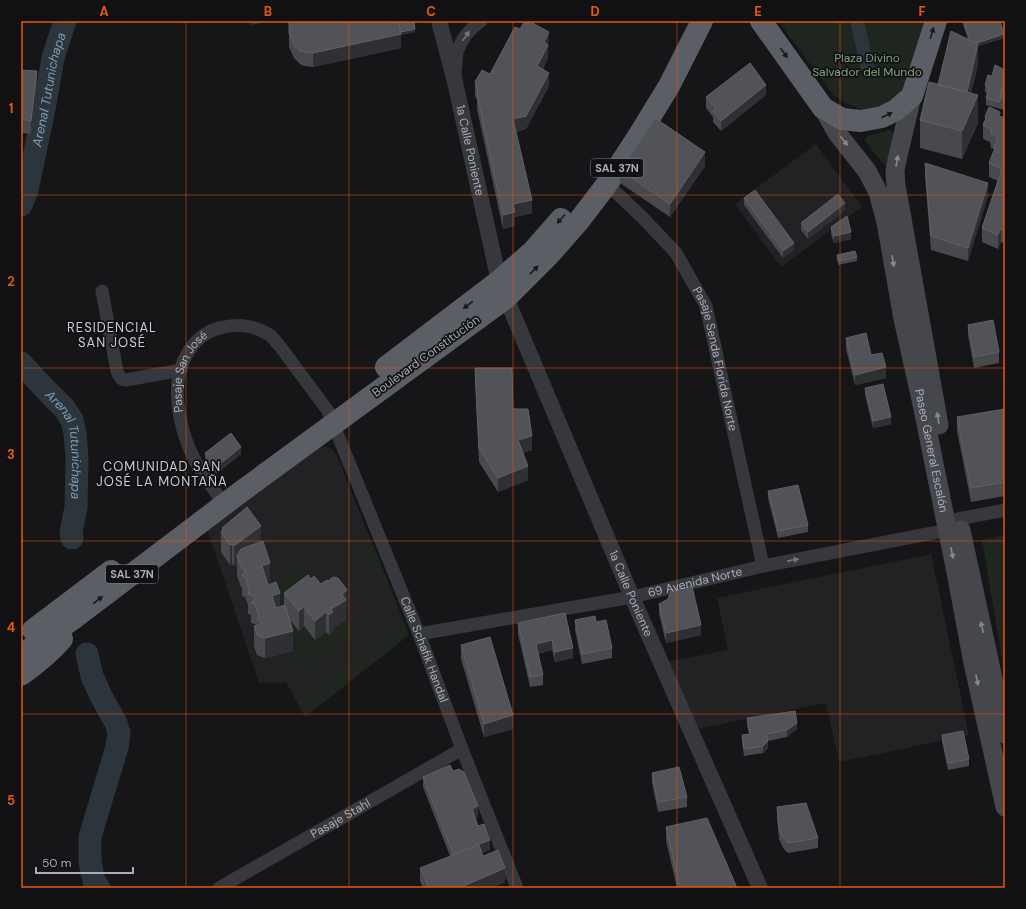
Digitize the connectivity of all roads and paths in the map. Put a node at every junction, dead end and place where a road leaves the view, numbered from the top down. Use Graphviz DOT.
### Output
graph roads {
  1 [pos="439,21"];
  2 [pos="481,21"];
  3 [pos="686,21"];
  4 [pos="702,21"];
  5 [pos="761,21"];
  6 [pos="936,21"];
  7 [pos="455,82"];
  8 [pos="912,96"];
  9 [pos="824,108"];
  10 [pos="607,184"];
  11 [pos="503,289"];
  12 [pos="102,291"];
  13 [pos="181,370"];
  14 [pos="331,418"];
  15 [pos="217,494"];
  16 [pos="1005,510"];
  17 [pos="953,525"];
  18 [pos="763,566"];
  19 [pos="632,597"];
  20 [pos="72,610"];
  21 [pos="21,624"];
  22 [pos="419,634"];
  23 [pos="21,638"];
  24 [pos="21,655"];
  25 [pos="21,675"];
  26 [pos="1005,734"];
  27 [pos="462,748"];
  28 [pos="1005,807"];
  29 [pos="219,888"];
  30 [pos="518,888"];
  31 [pos="760,888"];
  1 -- 7 [label="street, 1a Calle Poniente"];
  7 -- 2 [label="street, one-way"];
  3 -- 11 [label="highway, Boulevard Constitución / SAL 37N, one-way"];
  4 -- 10 [label="highway, Boulevard Constitución / SAL 37N"];
  5 -- 9 [label="highway, one-way"];
  8 -- 6 [label="highway, one-way"];
  7 -- 11 [label="street, 1a Calle Poniente"];
  9 -- 8 [label="highway, one-way"];
  17 -- 8 [label="main road, Paseo General Escalón, one-way"];
  9 -- 17 [label="main road, Paseo General Escalón, one-way"];
  11 -- 10 [label="highway, Boulevard Constitución / SAL 37N, one-way"];
  10 -- 18 [label="street, Pasaje Senda Florida Norte"];
  11 -- 14 [label="highway, Boulevard Constitución / SAL 37N"];
  11 -- 19 [label="street, 1a Calle Poniente"];
  12 -- 13 [label="street"];
  13 -- 14 [label="street, Pasaje San José"];
  13 -- 15 [label="street, Pasaje San José"];
  14 -- 15 [label="highway, Boulevard Constitución / SAL 37N"];
  20 -- 14 [label="highway, Boulevard Constitución / SAL 37N, one-way"];
  14 -- 22 [label="street, Calle Schafik Handal"];
  15 -- 20 [label="highway, Boulevard Constitución / SAL 37N"];
  16 -- 17 [label="street, 69 Avenida Norte"];
  18 -- 17 [label="street, 69 Avenida Norte, one-way"];
  26 -- 17 [label="main road, Paseo General Escalón, one-way"];
  17 -- 28 [label="main road, Paseo General Escalón, one-way"];
  18 -- 19 [label="street, 69 Avenida Norte"];
  19 -- 22 [label="street, 69 Avenida Norte"];
  19 -- 31 [label="street, 1a Calle Poniente"];
  20 -- 21 [label="highway, Boulevard Constitución / SAL 37N"];
  20 -- 23 [label="highway, Boulevard Constitución / SAL 37N"];
  20 -- 24 [label="highway, Boulevard Constitución / SAL 37N"];
  20 -- 25 [label="highway, Boulevard Constitución / SAL 37N"];
  22 -- 27 [label="street, Calle Schafik Handal"];
  27 -- 29 [label="street, Pasaje Stahl"];
  27 -- 30 [label="street, Calle Schafik Handal"];
}
